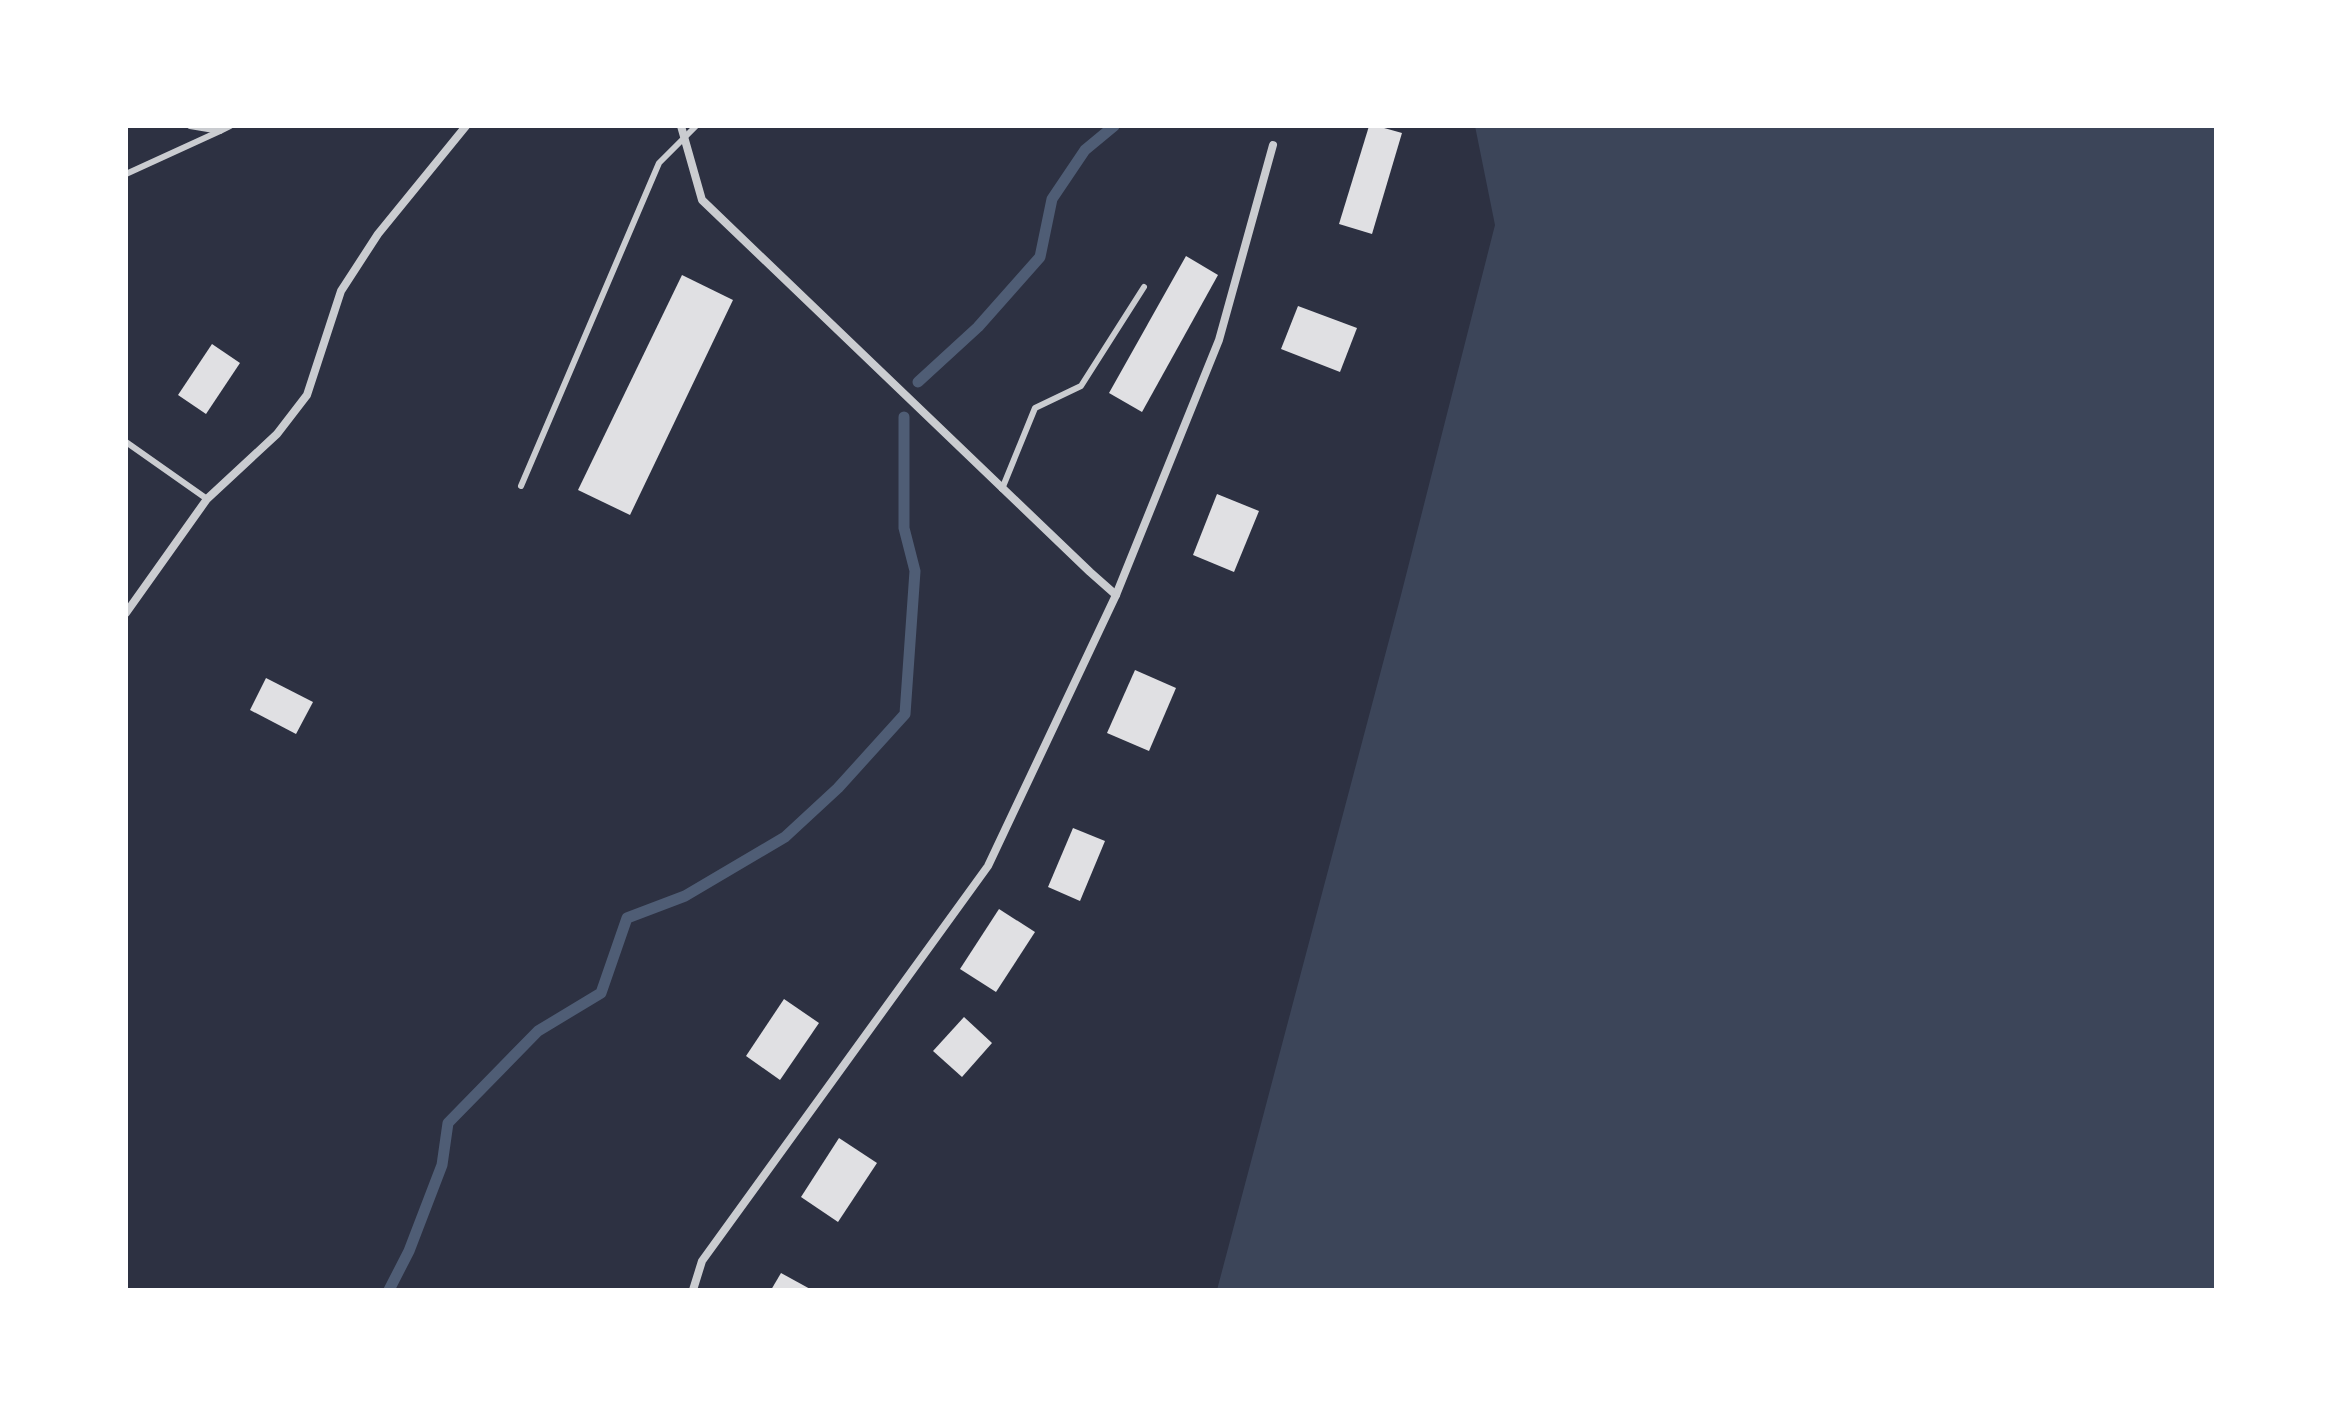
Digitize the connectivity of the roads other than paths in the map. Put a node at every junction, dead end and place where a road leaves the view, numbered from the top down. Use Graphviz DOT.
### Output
graph roads {
  1 [pos="190,126"];
  2 [pos="230,126"];
  3 [pos="466,126"];
  4 [pos="681,126"];
  5 [pos="696,126"];
  6 [pos="220,131"];
  7 [pos="684,138"];
  8 [pos="1273,145"];
  9 [pos="126,174"];
  10 [pos="1144,287"];
  11 [pos="126,442"];
  12 [pos="521,486"];
  13 [pos="1002,489"];
  14 [pos="207,499"];
  15 [pos="1116,595"];
  16 [pos="126,613"];
  17 [pos="693,1290"];
  1 -- 6 [label="lane"];
  2 -- 6 [label="lane"];
  3 -- 14 [label="street"];
  4 -- 7 [label="street"];
  5 -- 7 [label="lane"];
  6 -- 9 [label="lane"];
  7 -- 12 [label="lane"];
  7 -- 13 [label="street"];
  8 -- 15 [label="street"];
  10 -- 13 [label="lane"];
  11 -- 14 [label="lane"];
  13 -- 15 [label="street"];
  14 -- 16 [label="street"];
  15 -- 17 [label="street"];
}
